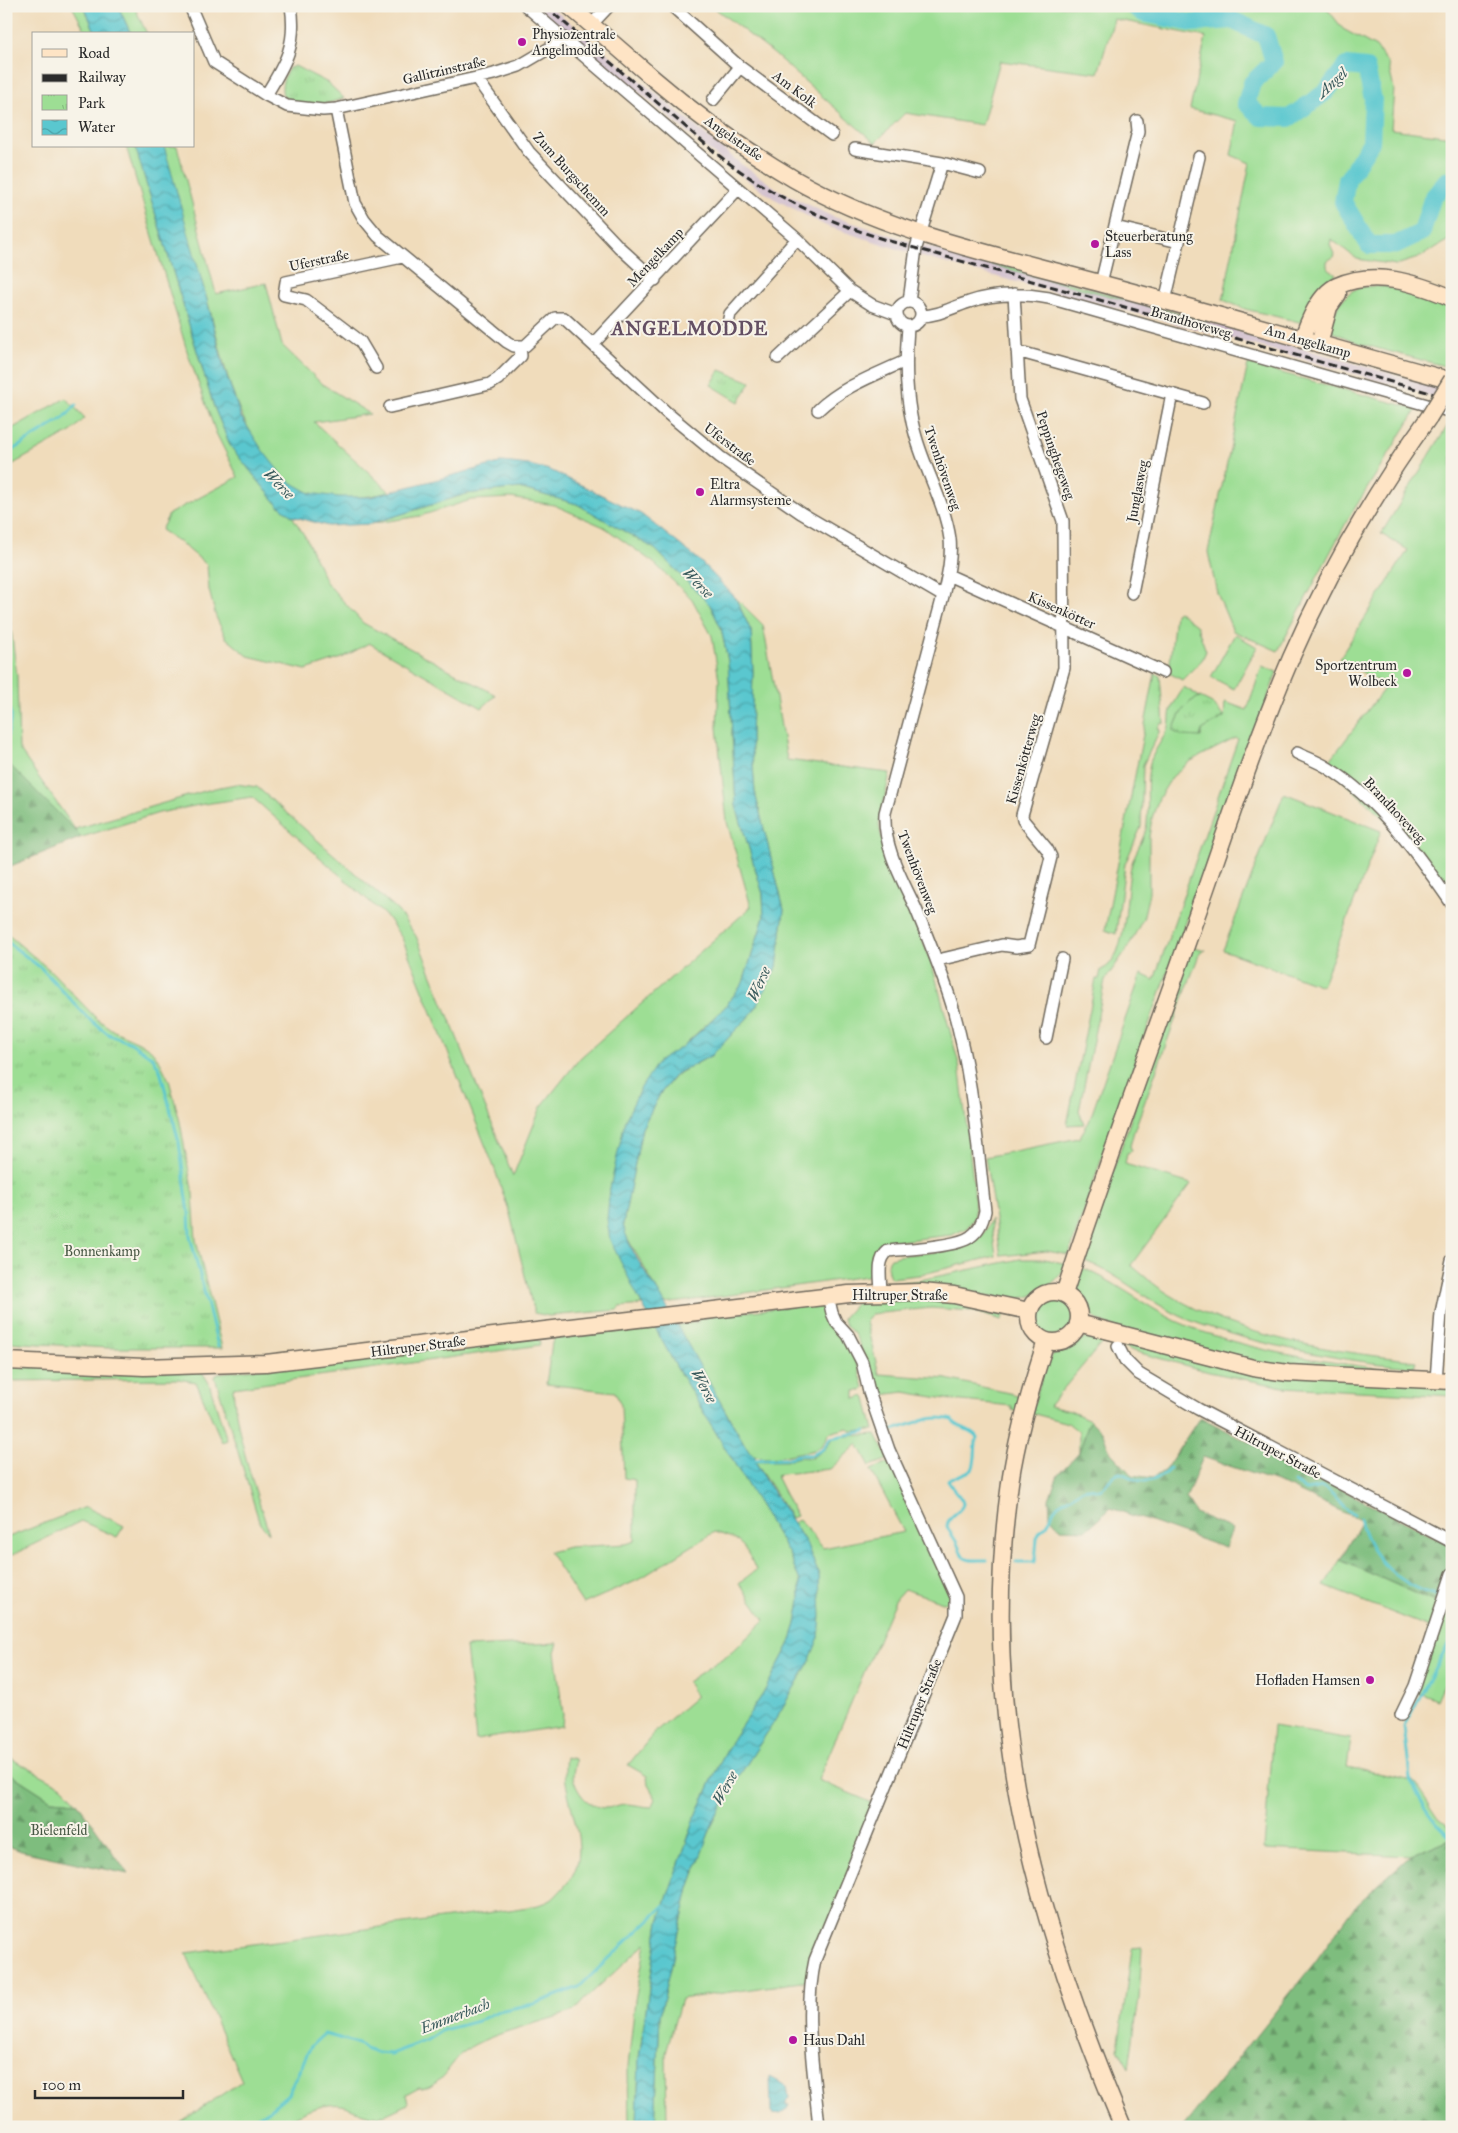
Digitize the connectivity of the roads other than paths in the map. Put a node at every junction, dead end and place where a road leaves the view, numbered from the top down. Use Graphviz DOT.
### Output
graph roads {
  1 [pos="190,6"];
  2 [pos="291,6"];
  3 [pos="526,6"];
  4 [pos="569,6"];
  5 [pos="609,6"];
  6 [pos="672,6"];
  7 [pos="591,25"];
  8 [pos="566,39"];
  9 [pos="740,67"];
  10 [pos="477,79"];
  11 [pos="266,95"];
  12 [pos="713,100"];
  13 [pos="336,109"];
  14 [pos="1136,121"];
  15 [pos="832,135"];
  16 [pos="855,148"];
  17 [pos="1199,157"];
  18 [pos="942,163"];
  19 [pos="980,173"];
  20 [pos="737,190"];
  21 [pos="1115,227"];
  22 [pos="921,234"];
  23 [pos="797,239"];
  24 [pos="1179,242"];
  25 [pos="402,257"];
  26 [pos="655,280"];
  27 [pos="1101,283"];
  28 [pos="1345,284"];
  29 [pos="1422,286"];
  30 [pos="1452,286"];
  31 [pos="850,291"];
  32 [pos="1014,294"];
  33 [pos="1452,298"];
  34 [pos="1165,301"];
  35 [pos="909,302"];
  36 [pos="896,314"];
  37 [pos="921,316"];
  38 [pos="908,327"];
  39 [pos="727,328"];
  40 [pos="1302,340"];
  41 [pos="593,344"];
  42 [pos="1319,344"];
  43 [pos="520,347"];
  44 [pos="1017,351"];
  45 [pos="778,358"];
  46 [pos="905,361"];
  47 [pos="376,368"];
  48 [pos="1452,381"];
  49 [pos="1172,394"];
  50 [pos="1203,403"];
  51 [pos="390,407"];
  52 [pos="818,410"];
  53 [pos="1452,412"];
  54 [pos="948,575"];
  55 [pos="1132,593"];
  56 [pos="943,596"];
  57 [pos="1063,627"];
  58 [pos="1163,672"];
  59 [pos="1297,753"];
  60 [pos="1452,904"];
  61 [pos="1062,959"];
  62 [pos="938,960"];
  63 [pos="1046,1038"];
  64 [pos="1452,1260"];
  65 [pos="881,1293"];
  66 [pos="1064,1294"];
  67 [pos="828,1296"];
  68 [pos="1029,1311"];
  69 [pos="1078,1323"];
  70 [pos="1046,1341"];
  71 [pos="1118,1346"];
  72 [pos="6,1360"];
  73 [pos="1444,1380"];
  74 [pos="1452,1542"];
  75 [pos="1452,1574"];
  76 [pos="1401,1715"];
  77 [pos="819,2127"];
  78 [pos="1124,2127"];
  1 -- 11 [label="street, Gallitzinstraße"];
  2 -- 11 [label="street"];
  3 -- 8 [label="street"];
  4 -- 7 [label="street, Angelstraße"];
  5 -- 7 [label="street"];
  6 -- 9 [label="street, Am Kolk"];
  7 -- 22 [label="street, Angelstraße"];
  8 -- 10 [label="street, Gallitzinstraße"];
  8 -- 20 [label="street"];
  9 -- 12 [label="street"];
  9 -- 15 [label="street, Am Kolk"];
  10 -- 13 [label="street, Gallitzinstraße"];
  10 -- 26 [label="street, Zum Burgschemm"];
  11 -- 13 [label="street, Gallitzinstraße"];
  13 -- 25 [label="street"];
  14 -- 21 [label="street"];
  16 -- 18 [label="street"];
  17 -- 24 [label="street"];
  18 -- 19 [label="street"];
  18 -- 22 [label="street"];
  20 -- 23 [label="street"];
  20 -- 26 [label="street, Mengelkamp"];
  21 -- 24 [label="street"];
  21 -- 27 [label="street"];
  22 -- 27 [label="street, Am Angelkamp"];
  22 -- 35 [label="street"];
  23 -- 31 [label="street"];
  23 -- 39 [label="street"];
  24 -- 34 [label="street"];
  25 -- 43 [label="street"];
  25 -- 47 [label="street, Uferstraße"];
  26 -- 41 [label="street, Mengelkamp"];
  27 -- 34 [label="street, Am Angelkamp"];
  28 -- 29 [label="street"];
  28 -- 40 [label="street"];
  28 -- 42 [label="street"];
  29 -- 30 [label="street"];
  29 -- 33 [label="street"];
  31 -- 36 [label="street"];
  31 -- 45 [label="street"];
  32 -- 37 [label="street, Brandhoveweg"];
  32 -- 44 [label="street, Peppinghegeweg"];
  32 -- 53 [label="street, Brandhoveweg"];
  34 -- 40 [label="street, Am Angelkamp"];
  35 -- 36 [label="street"];
  35 -- 37 [label="street"];
  36 -- 38 [label="street"];
  37 -- 38 [label="street"];
  38 -- 46 [label="street, Twenhövenweg"];
  40 -- 42 [label="street, Am Angelkamp"];
  41 -- 43 [label="street, Uferstraße"];
  41 -- 56 [label="street, Uferstraße"];
  42 -- 48 [label="street, Am Angelkamp"];
  43 -- 51 [label="street, Uferstraße"];
  44 -- 49 [label="street"];
  44 -- 57 [label="street, Peppinghegeweg"];
  46 -- 52 [label="street"];
  46 -- 54 [label="street, Twenhövenweg"];
  48 -- 66 [label="street, bridge"];
  49 -- 50 [label="street"];
  49 -- 55 [label="street, Junglasweg"];
  54 -- 56 [label="street, Twenhövenweg"];
  54 -- 57 [label="street, Kissenkötter"];
  56 -- 62 [label="street, Twenhövenweg"];
  57 -- 58 [label="street, Kissenkötter"];
  57 -- 62 [label="street, Kissenkötterweg"];
  59 -- 60 [label="street, Brandhoveweg"];
  61 -- 63 [label="street"];
  62 -- 65 [label="street, Twenhövenweg"];
  64 -- 73 [label="street"];
  65 -- 67 [label="street, Hiltruper Straße"];
  65 -- 68 [label="street, Hiltruper Straße"];
  66 -- 68 [label="street"];
  66 -- 69 [label="street"];
  67 -- 72 [label="street, Hiltruper Straße"];
  67 -- 77 [label="street, Hiltruper Straße"];
  68 -- 70 [label="street"];
  69 -- 70 [label="street"];
  69 -- 73 [label="street"];
  70 -- 78 [label="street"];
  71 -- 74 [label="street, Hiltruper Straße"];
  75 -- 76 [label="street"];
}
